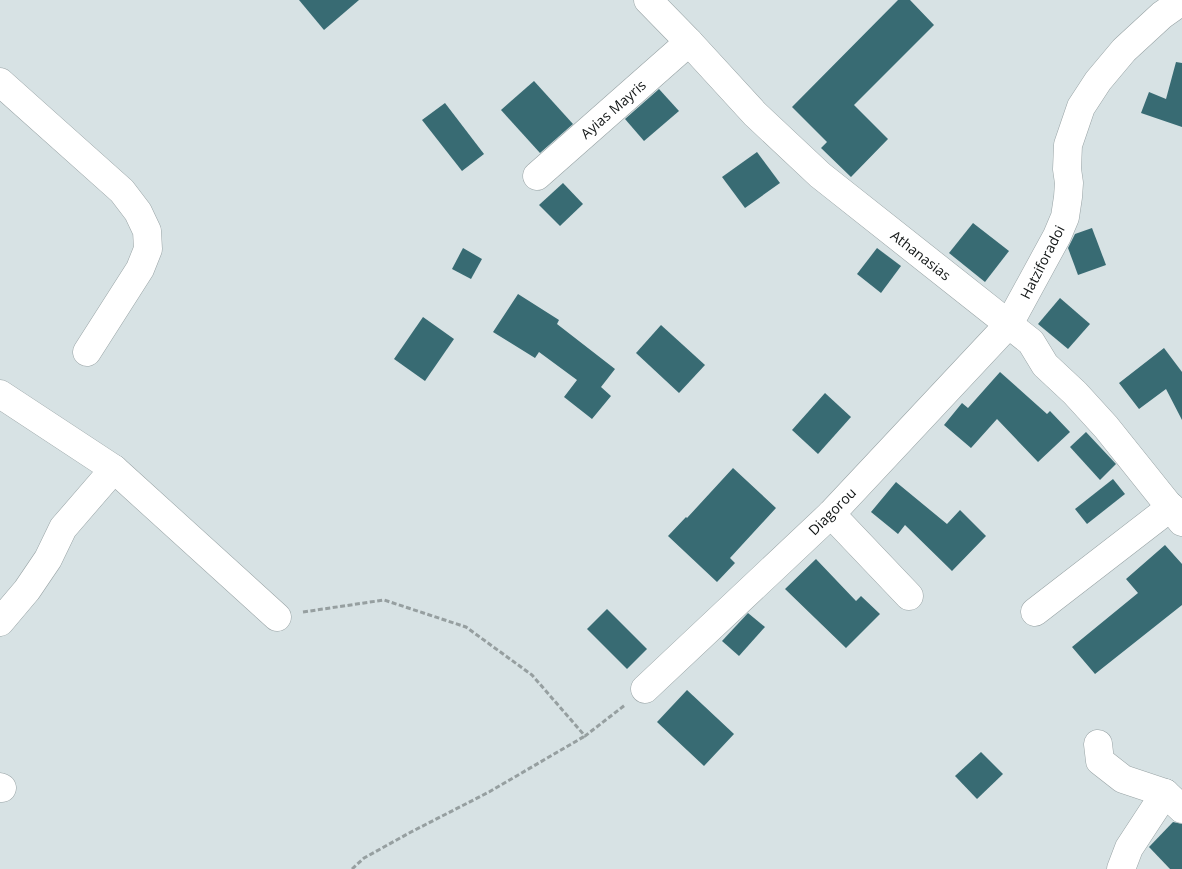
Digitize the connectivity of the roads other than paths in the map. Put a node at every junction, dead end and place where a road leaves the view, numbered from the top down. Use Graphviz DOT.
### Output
graph roads {
  1 [pos="648,0"];
  2 [pos="1182,1"];
  3 [pos="689,42"];
  4 [pos="0,82"];
  5 [pos="537,176"];
  6 [pos="1009,324"];
  7 [pos="87,352"];
  8 [pos="0,394"];
  9 [pos="114,468"];
  10 [pos="831,514"];
  11 [pos="1176,514"];
  12 [pos="909,596"];
  13 [pos="1035,612"];
  14 [pos="278,616"];
  15 [pos="0,622"];
  16 [pos="645,689"];
  17 [pos="1098,744"];
  18 [pos="1174,801"];
  19 [pos="1121,869"];
  1 -- 3 [label="street, Athanasias"];
  2 -- 6 [label="street, Hatziforadoi"];
  3 -- 5 [label="street, Ayias Mayris"];
  3 -- 6 [label="street, Athanasias"];
  4 -- 7 [label="street"];
  6 -- 10 [label="street, Diagorou"];
  6 -- 11 [label="street, Athanasias"];
  8 -- 9 [label="street"];
  9 -- 14 [label="street"];
  9 -- 15 [label="street"];
  10 -- 12 [label="street"];
  10 -- 16 [label="street, Diagorou"];
  11 -- 13 [label="street"];
  17 -- 18 [label="street"];
  18 -- 19 [label="street"];
}
